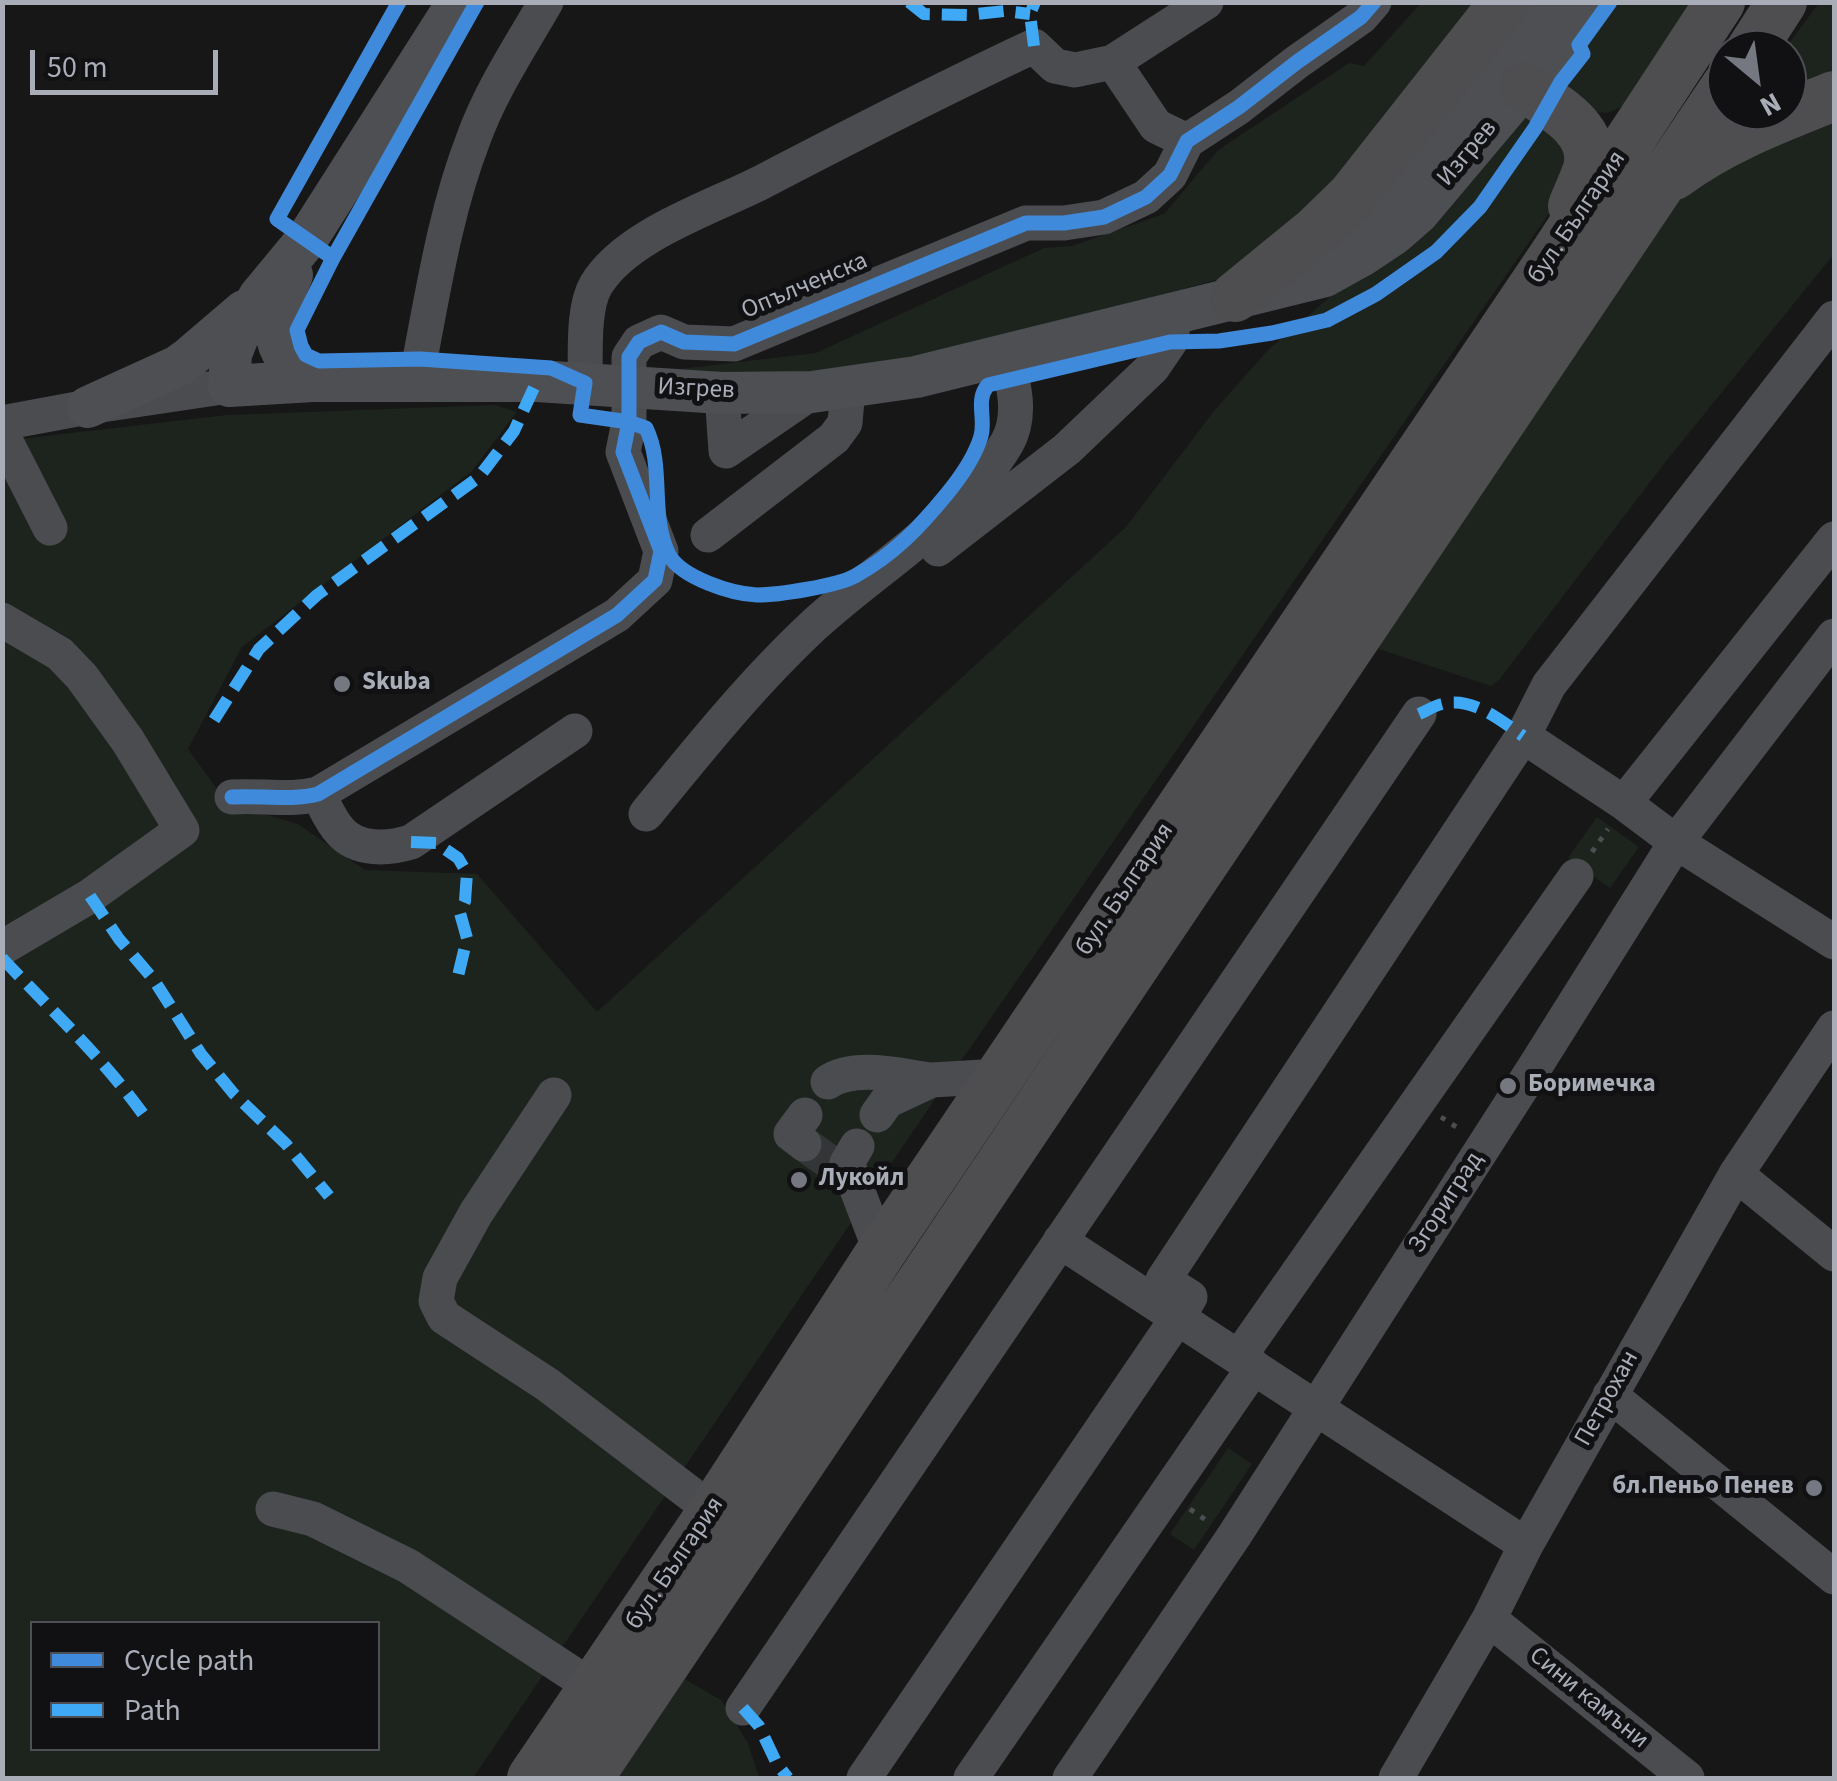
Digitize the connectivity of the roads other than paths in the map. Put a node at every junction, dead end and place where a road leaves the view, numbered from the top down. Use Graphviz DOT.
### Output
graph roads {
  1 [pos="458,2"];
  2 [pos="546,2"];
  3 [pos="1206,2"];
  4 [pos="1374,2"];
  5 [pos="1506,2"];
  6 [pos="1551,2"];
  7 [pos="1590,2"];
  8 [pos="1782,2"];
  9 [pos="1715,11"];
  10 [pos="1764,30"];
  11 [pos="1113,62"];
  12 [pos="1524,87"];
  13 [pos="1834,96"];
  14 [pos="1707,115"];
  15 [pos="1572,119"];
  16 [pos="1186,140"];
  17 [pos="1658,187"];
  18 [pos="1552,257"];
  19 [pos="1248,294"];
  20 [pos="268,304"];
  21 [pos="1176,311"];
  22 [pos="1834,318"];
  23 [pos="1006,354"];
  24 [pos="420,360"];
  25 [pos="313,381"];
  26 [pos="586,382"];
  27 [pos="233,386"];
  28 [pos="630,386"];
  29 [pos="830,390"];
  30 [pos="722,394"];
  31 [pos="88,406"];
  32 [pos="2,422"];
  33 [pos="2,434"];
  34 [pos="50,528"];
  35 [pos="708,535"];
  36 [pos="1834,539"];
  37 [pos="917,565"];
  38 [pos="2,620"];
  39 [pos="1834,636"];
  40 [pos="1419,714"];
  41 [pos="575,730"];
  42 [pos="1523,736"];
  43 [pos="318,794"];
  44 [pos="232,797"];
  45 [pos="1624,803"];
  46 [pos="646,814"];
  47 [pos="1676,842"];
  48 [pos="1576,876"];
  49 [pos="1834,942"];
  50 [pos="2,948"];
  51 [pos="1834,1028"];
  52 [pos="1000,1076"];
  53 [pos="932,1080"];
  54 [pos="828,1082"];
  55 [pos="554,1095"];
  56 [pos="877,1114"];
  57 [pos="829,1149"];
  58 [pos="1736,1174"];
  59 [pos="1060,1241"];
  60 [pos="881,1252"];
  61 [pos="1834,1254"];
  62 [pos="1178,1317"];
  63 [pos="1246,1362"];
  64 [pos="1610,1395"];
  65 [pos="1316,1407"];
  66 [pos="273,1510"];
  67 [pos="712,1510"];
  68 [pos="1526,1545"];
  69 [pos="1834,1577"];
  70 [pos="1489,1620"];
  71 [pos="594,1688"];
  72 [pos="744,1708"];
  73 [pos="532,1778"];
  74 [pos="588,1778"];
  75 [pos="864,1778"];
  76 [pos="971,1778"];
  77 [pos="1070,1778"];
  78 [pos="1396,1778"];
  79 [pos="1687,1778"];
  1 -- 20 [label="main road"];
  2 -- 24 [label="street"];
  3 -- 11 [label="street"];
  4 -- 16 [label="street, Опълченска"];
  5 -- 19 [label="highway"];
  6 -- 19 [label="main road, Изгрев"];
  7 -- 12 [label="main road, Изгрев"];
  8 -- 10 [label="highway, бул. България"];
  9 -- 15 [label="highway"];
  9 -- 18 [label="highway, бул. България"];
  11 -- 16 [label="street"];
  11 -- 26 [label="street"];
  12 -- 15 [label="highway"];
  12 -- 19 [label="main road, Изгрев"];
  13 -- 17 [label="highway"];
  14 -- 17 [label="highway, бул. България"];
  15 -- 18 [label="highway"];
  16 -- 28 [label="street, Опълченска"];
  17 -- 74 [label="highway, бул. България"];
  18 -- 52 [label="highway, бул. България"];
  19 -- 21 [label="main road, Изгрев"];
  20 -- 25 [label="main road"];
  20 -- 27 [label="main road"];
  20 -- 31 [label="main road"];
  21 -- 23 [label="main road, Изгрев"];
  21 -- 37 [label="street"];
  22 -- 42 [label="street"];
  23 -- 29 [label="main road, Изгрев"];
  23 -- 46 [label="street"];
  25 -- 26 [label="main road, Изгрев"];
  25 -- 27 [label="main road, Изгрев"];
  26 -- 28 [label="main road, Изгрев"];
  27 -- 31 [label="street, Изгрев"];
  28 -- 30 [label="main road, Изгрев"];
  28 -- 43 [label="street, Опълченска"];
  29 -- 30 [label="main road, Изгрев"];
  29 -- 30 [label="street"];
  29 -- 35 [label="street"];
  31 -- 32 [label="street, Изгрев"];
  33 -- 34 [label="street"];
  36 -- 45 [label="street"];
  38 -- 50 [label="street"];
  39 -- 47 [label="street, Згориград"];
  40 -- 59 [label="street"];
  41 -- 43 [label="street"];
  42 -- 45 [label="street"];
  42 -- 62 [label="street"];
  43 -- 44 [label="street"];
  45 -- 47 [label="street"];
  47 -- 49 [label="street"];
  47 -- 65 [label="street, Згориград"];
  48 -- 63 [label="street"];
  51 -- 58 [label="street, Петрохан"];
  52 -- 53 [label="street"];
  52 -- 60 [label="highway, бул. България"];
  53 -- 54 [label="street"];
  53 -- 56 [label="street"];
  55 -- 67 [label="street"];
  57 -- 60 [label="street"];
  58 -- 61 [label="street"];
  58 -- 64 [label="street, Петрохан"];
  59 -- 62 [label="street"];
  59 -- 72 [label="street"];
  60 -- 67 [label="highway, бул. България"];
  62 -- 63 [label="street"];
  62 -- 75 [label="street"];
  63 -- 65 [label="street"];
  63 -- 76 [label="street"];
  64 -- 68 [label="street, Петрохан"];
  64 -- 69 [label="street"];
  65 -- 68 [label="street"];
  65 -- 77 [label="street, Згориград"];
  66 -- 71 [label="street"];
  67 -- 71 [label="highway, бул. България"];
  68 -- 70 [label="street, Петрохан"];
  70 -- 78 [label="street, Петрохан"];
  70 -- 79 [label="street, Сини камъни"];
  71 -- 73 [label="highway, бул. България"];
}
